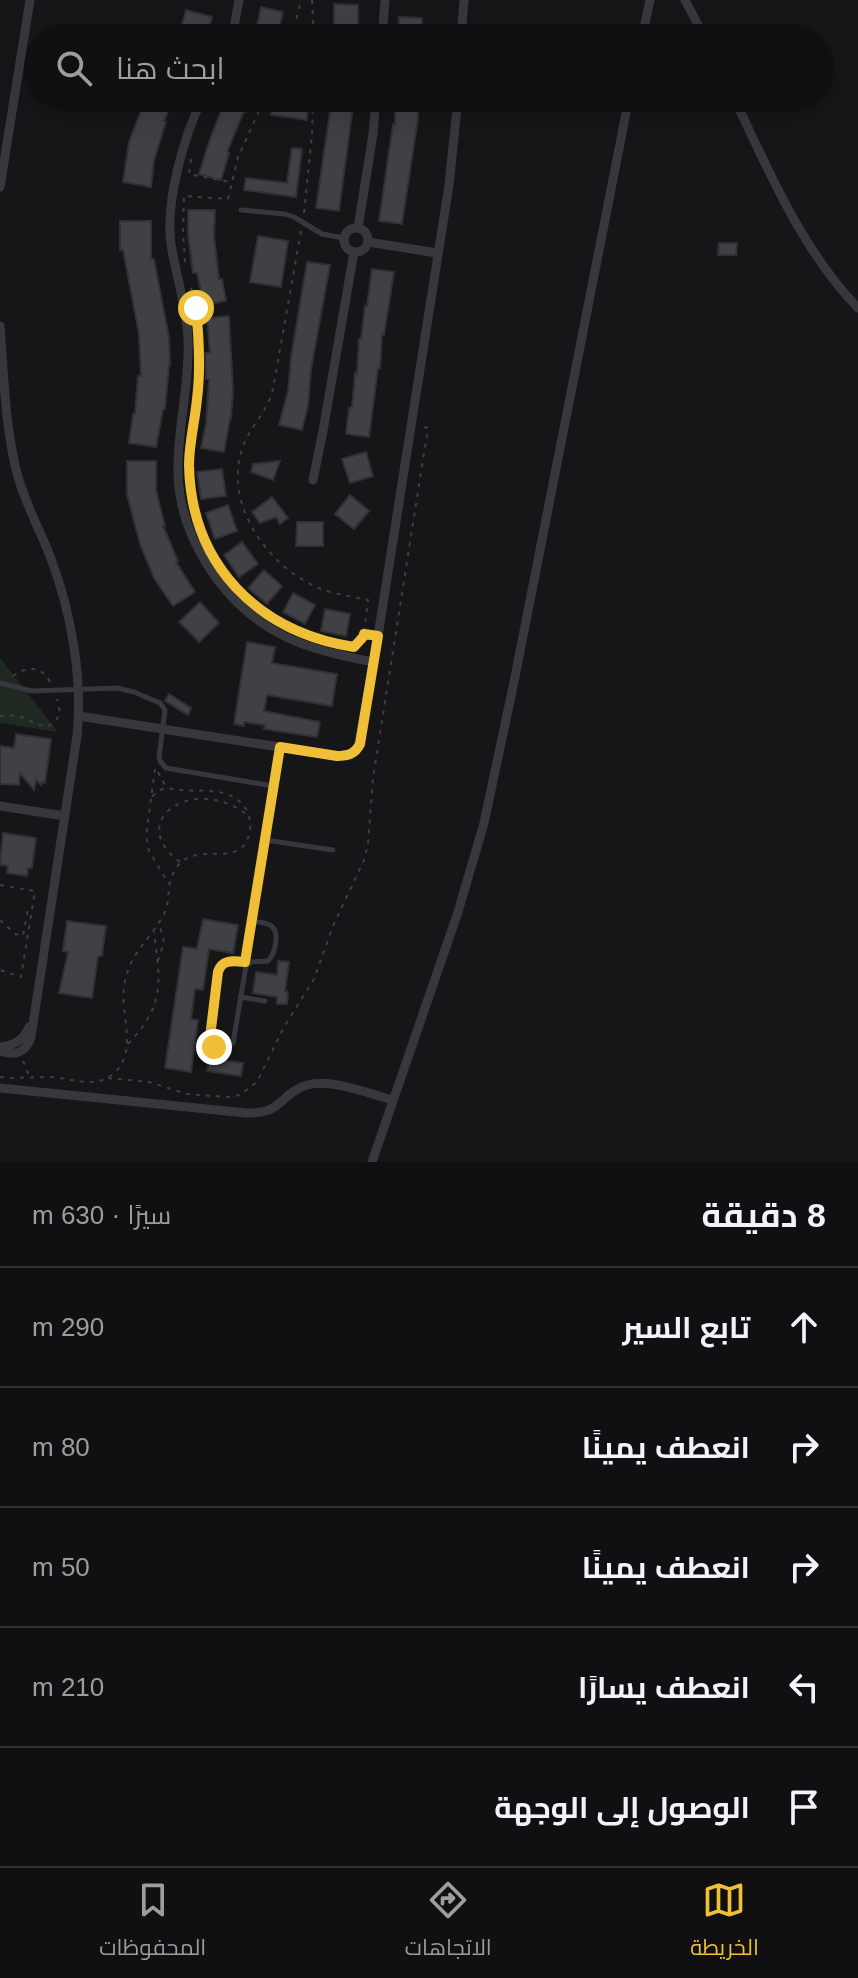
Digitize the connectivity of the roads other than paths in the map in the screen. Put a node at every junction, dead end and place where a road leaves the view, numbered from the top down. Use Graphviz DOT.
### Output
graph roads {
  1 [pos="30,0"];
  2 [pos="239,0"];
  3 [pos="385,0"];
  4 [pos="464,0"];
  5 [pos="650,0"];
  6 [pos="685,0"];
  7 [pos="26,24"];
  8 [pos="235,24"];
  9 [pos="383,24"];
  10 [pos="462,24"];
  11 [pos="645,24"];
  12 [pos="698,24"];
  13 [pos="24,37"];
  14 [pos="196,112"];
  15 [pos="375,112"];
  16 [pos="457,112"];
  17 [pos="626,112"];
  18 [pos="741,112"];
  19 [pos="0,187"];
  20 [pos="241,210"];
  21 [pos="358,228"];
  22 [pos="344,238"];
  23 [pos="368,242"];
  24 [pos="354,252"];
  25 [pos="437,253"];
  26 [pos="858,308"];
  27 [pos="0,326"];
  28 [pos="313,480"];
  29 [pos="373,662"];
  30 [pos="0,683"];
  31 [pos="79,689"];
  32 [pos="79,716"];
  33 [pos="163,728"];
  34 [pos="280,747"];
  35 [pos="273,786"];
  36 [pos="0,806"];
  37 [pos="65,816"];
  38 [pos="265,840"];
  39 [pos="333,850"];
  40 [pos="251,922"];
  41 [pos="248,962"];
  42 [pos="240,997"];
  43 [pos="265,1001"];
  44 [pos="33,1021"];
  45 [pos="0,1049"];
  46 [pos="0,1088"];
  47 [pos="393,1100"];
  48 [pos="372,1162"];
  1 -- 7 [label="street"];
  2 -- 8 [label="street"];
  3 -- 9 [label="street"];
  4 -- 10 [label="street"];
  5 -- 11 [label="street"];
  6 -- 12 [label="street"];
  13 -- 19 [label="street"];
  14 -- 29 [label="street"];
  15 -- 21 [label="street"];
  16 -- 25 [label="street"];
  17 -- 47 [label="street"];
  18 -- 26 [label="street"];
  20 -- 22 [label="lane"];
  21 -- 22 [label="street"];
  21 -- 23 [label="street"];
  22 -- 24 [label="street"];
  23 -- 24 [label="street"];
  23 -- 25 [label="street"];
  24 -- 28 [label="street"];
  25 -- 29 [label="street"];
  27 -- 31 [label="street"];
  29 -- 34 [label="street"];
  30 -- 31 [label="lane"];
  31 -- 32 [label="street"];
  31 -- 33 [label="lane"];
  32 -- 33 [label="street"];
  32 -- 37 [label="street"];
  33 -- 34 [label="street"];
  33 -- 35 [label="lane"];
  34 -- 35 [label="lane"];
  35 -- 38 [label="lane"];
  36 -- 37 [label="street"];
  37 -- 44 [label="street"];
  38 -- 39 [label="lane"];
  38 -- 40 [label="lane"];
  40 -- 41 [label="lane"];
  40 -- 41 [label="lane"];
  41 -- 42 [label="lane"];
  41 -- 42 [label="lane"];
  42 -- 43 [label="lane"];
  44 -- 45 [label="street"];
  44 -- 45 [label="street"];
  46 -- 47 [label="street"];
  47 -- 48 [label="street"];
}
